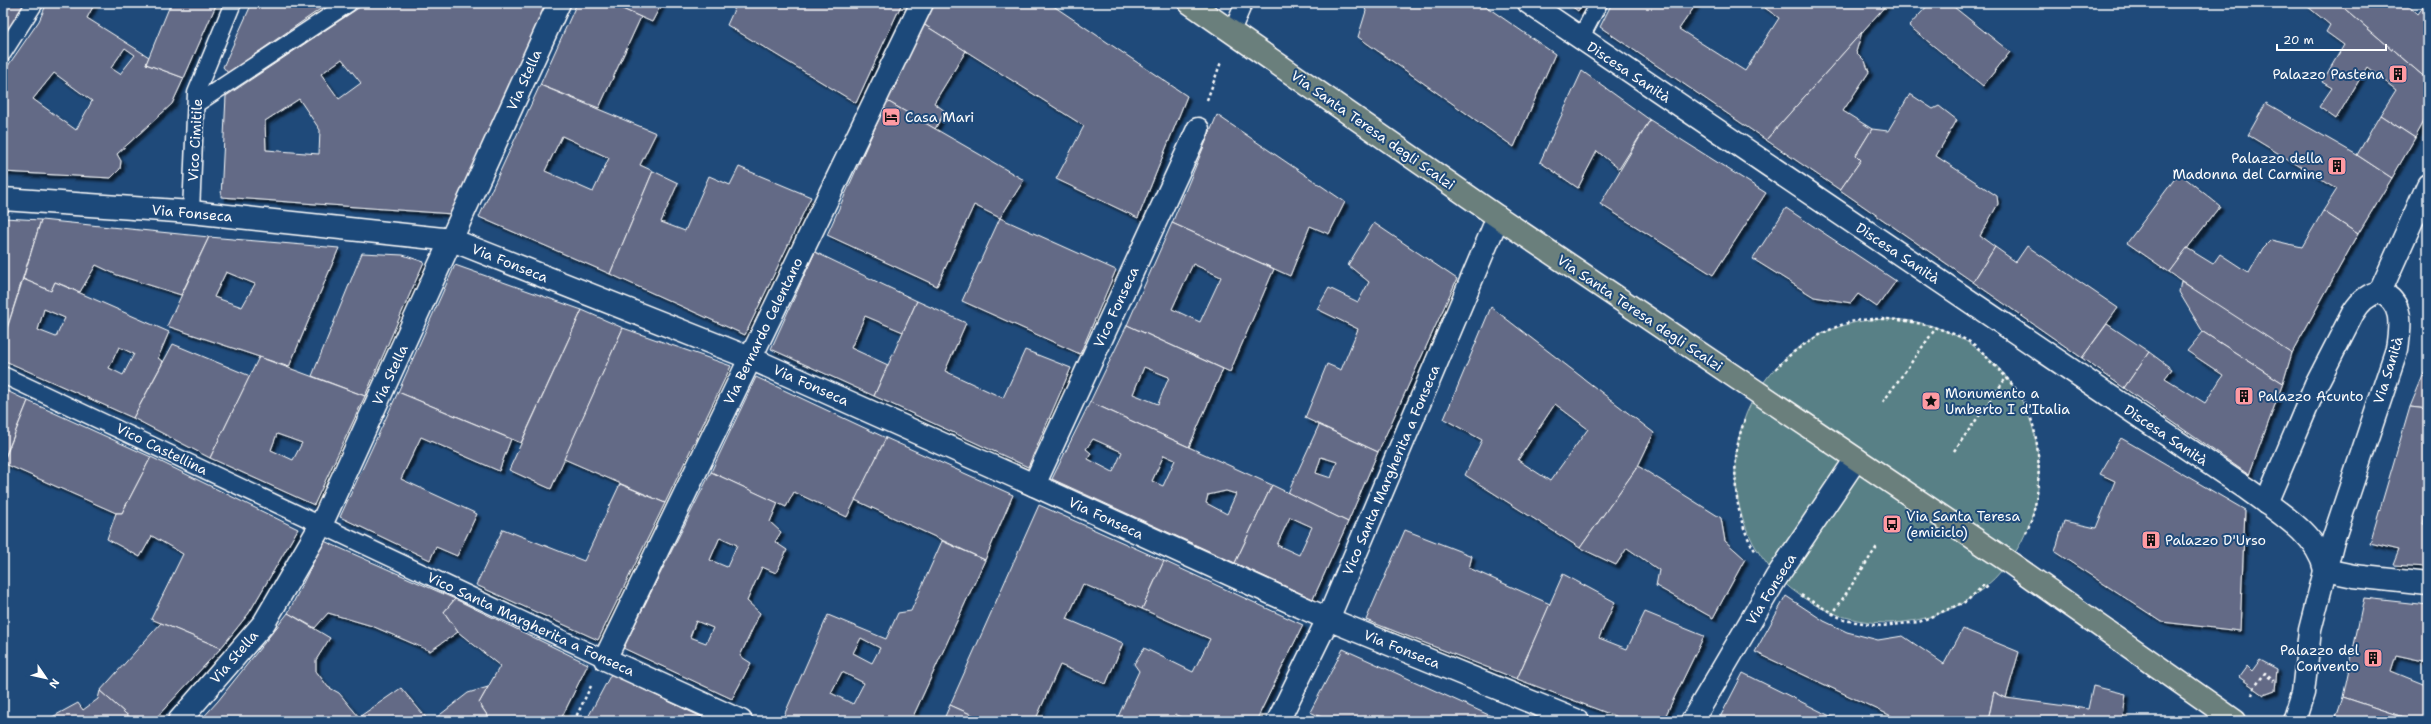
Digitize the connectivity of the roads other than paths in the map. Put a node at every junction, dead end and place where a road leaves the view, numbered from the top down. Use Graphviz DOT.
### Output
graph roads {
  1 [pos="35,3"];
  2 [pos="233,3"];
  3 [pos="349,3"];
  4 [pos="559,3"];
  5 [pos="922,3"];
  6 [pos="1190,3"];
  7 [pos="1244,3"];
  8 [pos="1529,3"];
  9 [pos="1599,3"];
  10 [pos="1232,31"];
  11 [pos="1580,38"];
  12 [pos="3,53"];
  13 [pos="196,104"];
  14 [pos="1198,129"];
  15 [pos="2428,185"];
  16 [pos="3,199"];
  17 [pos="191,212"];
  18 [pos="1498,217"];
  19 [pos="452,240"];
  20 [pos="2380,292"];
  21 [pos="750,358"];
  22 [pos="3,375"];
  23 [pos="1856,459"];
  24 [pos="1034,484"];
  25 [pos="2266,504"];
  26 [pos="2339,519"];
  27 [pos="321,525"];
  28 [pos="2298,530"];
  29 [pos="2325,570"];
  30 [pos="2428,584"];
  31 [pos="1328,619"];
  32 [pos="605,659"];
  33 [pos="1280,720"];
  34 [pos="178,721"];
  35 [pos="741,721"];
  36 [pos="1578,721"];
  37 [pos="1692,721"];
  38 [pos="2235,721"];
  39 [pos="2294,721"];
  1 -- 12 [label="lane"];
  2 -- 13 [label="lane, Vico Cimitile"];
  3 -- 13 [label="lane"];
  4 -- 19 [label="street, Via Stella"];
  5 -- 21 [label="street, Via Bernardo Celentano"];
  6 -- 10 [label="main road, Via Santa Teresa degli Scalzi"];
  7 -- 10 [label="lane"];
  8 -- 11 [label="street, Discesa Sanità"];
  9 -- 11 [label="lane"];
  10 -- 18 [label="main road, Via Santa Teresa degli Scalzi"];
  11 -- 25 [label="street, Discesa Sanità"];
  13 -- 17 [label="lane, Vico Cimitile"];
  14 -- 24 [label="street, Vico Fonseca"];
  15 -- 20 [label="street"];
  16 -- 17 [label="street, Via Fonseca"];
  17 -- 19 [label="street, Via Fonseca"];
  18 -- 23 [label="main road, Via Santa Teresa degli Scalzi"];
  18 -- 31 [label="street, Vico Santa Margherita a Fonseca"];
  19 -- 21 [label="street, Via Fonseca"];
  19 -- 27 [label="street, Via Stella"];
  20 -- 25 [label="street"];
  20 -- 26 [label="street, Via Sanità"];
  21 -- 24 [label="street, Via Fonseca"];
  21 -- 32 [label="street, Via Bernardo Celentano"];
  22 -- 27 [label="lane, Vico Castellina"];
  23 -- 37 [label="street, Via Fonseca"];
  23 -- 38 [label="main road, Via Santa Teresa degli Scalzi"];
  24 -- 31 [label="street, Via Fonseca"];
  25 -- 28 [label="street, Discesa Sanità"];
  26 -- 28 [label="street"];
  26 -- 29 [label="street, Via Sanità"];
  27 -- 32 [label="lane, Vico Santa Margherita a Fonseca"];
  27 -- 34 [label="street, Via Stella"];
  28 -- 29 [label="street, Discesa Sanità"];
  29 -- 30 [label="street"];
  29 -- 39 [label="street, Via Sanità"];
  31 -- 33 [label="street, Vico Santa Margherita a Fonseca"];
  31 -- 36 [label="street, Via Fonseca"];
  32 -- 35 [label="street, Vico Santa Margherita a Fonseca"];
}
